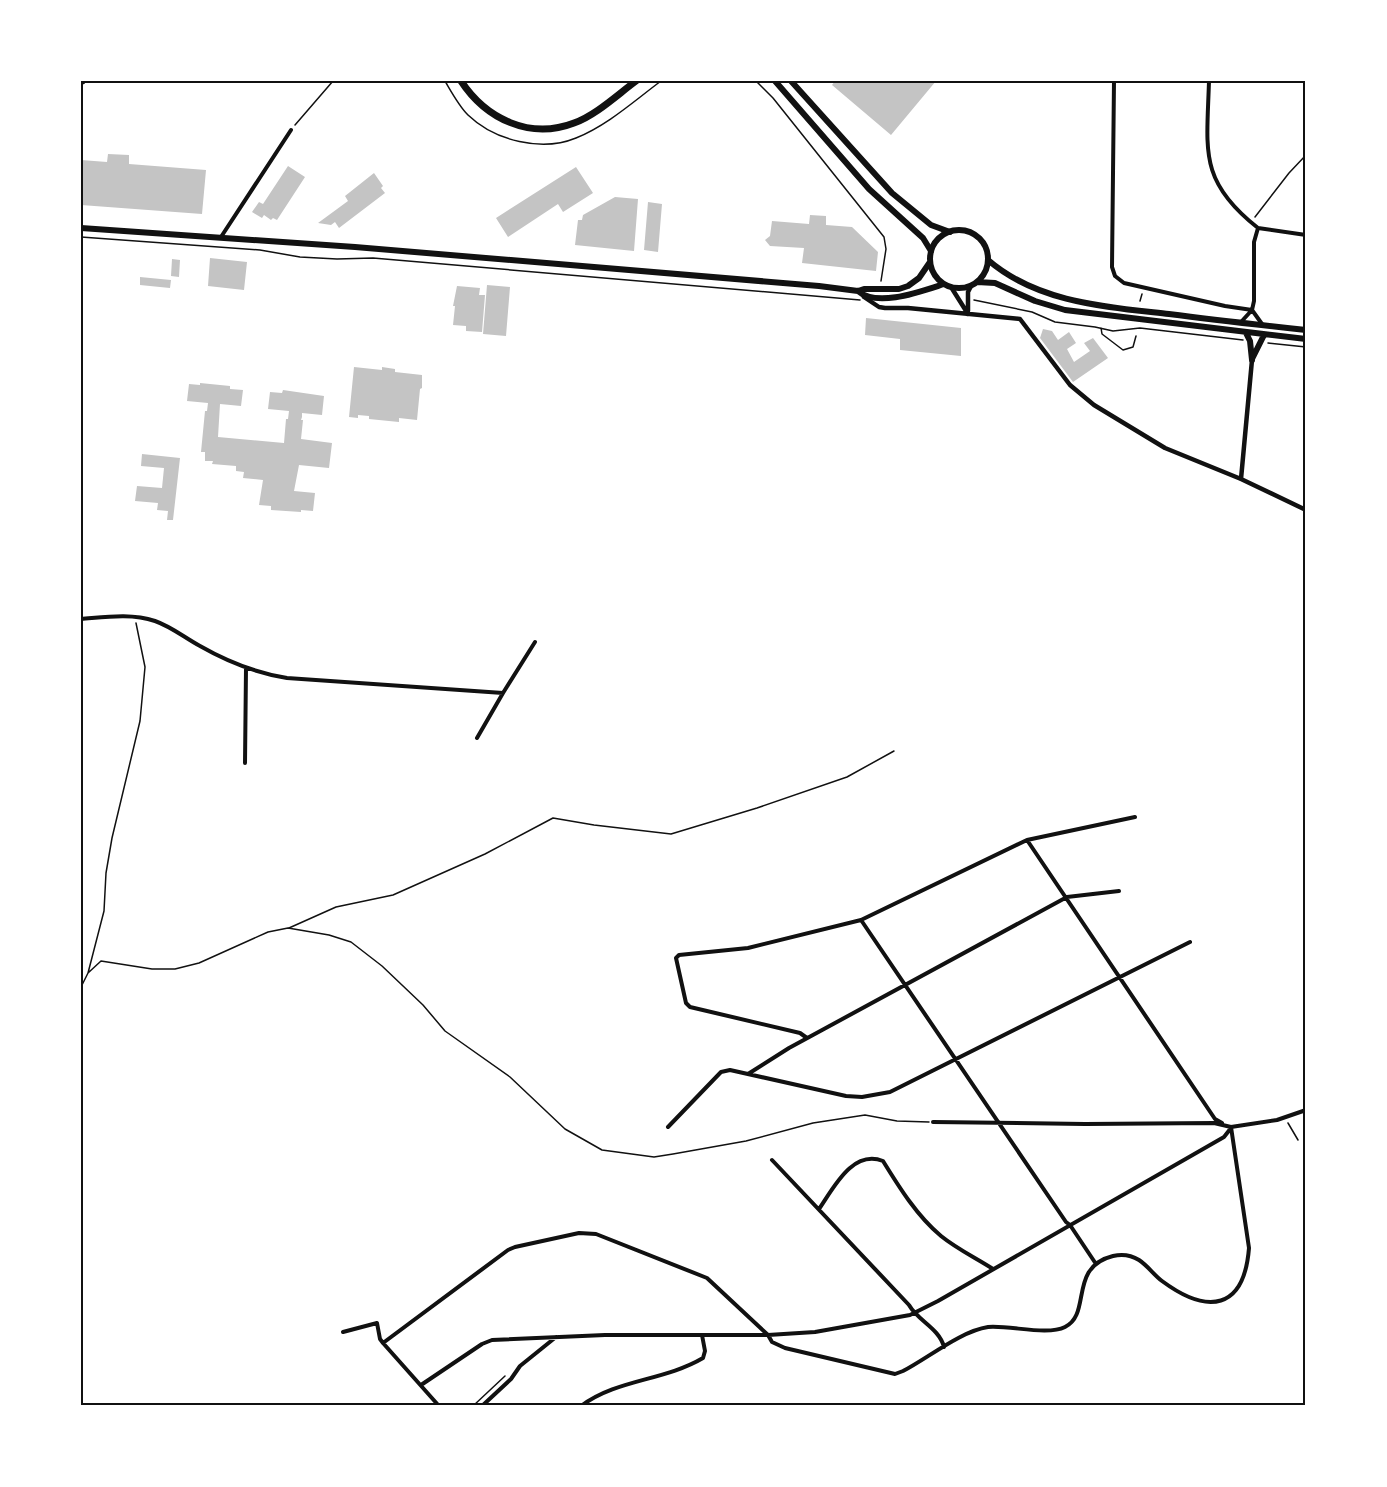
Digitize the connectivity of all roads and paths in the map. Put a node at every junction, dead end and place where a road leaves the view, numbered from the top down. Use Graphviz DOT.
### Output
graph roads {
  1 [pos="333,81"];
  2 [pos="445,81"];
  3 [pos="461,81"];
  4 [pos="636,81"];
  5 [pos="661,81"];
  6 [pos="756,81"];
  7 [pos="774,81"];
  8 [pos="791,81"];
  9 [pos="1114,81"];
  10 [pos="1209,81"];
  11 [pos="291,130"];
  12 [pos="1306,155"];
  13 [pos="1253,220"];
  14 [pos="81,228"];
  15 [pos="1258,228"];
  16 [pos="950,232"];
  17 [pos="1306,235"];
  18 [pos="81,237"];
  19 [pos="221,238"];
  20 [pos="932,251"];
  21 [pos="988,260"];
  22 [pos="930,262"];
  23 [pos="881,281"];
  24 [pos="974,284"];
  25 [pos="947,286"];
  26 [pos="1143,287"];
  27 [pos="858,291"];
  28 [pos="864,297"];
  29 [pos="1140,301"];
  30 [pos="870,302"];
  31 [pos="970,302"];
  32 [pos="1252,310"];
  33 [pos="969,314"];
  34 [pos="1240,323"];
  35 [pos="1263,326"];
  36 [pos="1101,328"];
  37 [pos="1306,330"];
  38 [pos="1246,333"];
  39 [pos="1264,335"];
  40 [pos="1136,336"];
  41 [pos="1306,339"];
  42 [pos="1250,341"];
  43 [pos="1260,342"];
  44 [pos="1306,347"];
  45 [pos="1252,360"];
  46 [pos="1241,479"];
  47 [pos="1306,510"];
  48 [pos="135,617"];
  49 [pos="81,619"];
  50 [pos="535,642"];
  51 [pos="246,668"];
  52 [pos="503,693"];
  53 [pos="477,738"];
  54 [pos="894,751"];
  55 [pos="245,763"];
  56 [pos="1135,817"];
  57 [pos="1027,840"];
  58 [pos="1119,891"];
  59 [pos="1067,897"];
  60 [pos="861,920"];
  61 [pos="288,928"];
  62 [pos="1190,942"];
  63 [pos="88,973"];
  64 [pos="1120,976"];
  65 [pos="907,985"];
  66 [pos="81,987"];
  67 [pos="807,1038"];
  68 [pos="957,1060"];
  69 [pos="748,1074"];
  70 [pos="1306,1110"];
  71 [pos="1286,1119"];
  72 [pos="933,1122"];
  73 [pos="999,1122"];
  74 [pos="668,1127"];
  75 [pos="1231,1127"];
  76 [pos="1298,1140"];
  77 [pos="772,1160"];
  78 [pos="819,1209"];
  79 [pos="1070,1225"];
  80 [pos="1096,1264"];
  81 [pos="993,1269"];
  82 [pos="914,1313"];
  83 [pos="343,1332"];
  84 [pos="702,1335"];
  85 [pos="768,1335"];
  86 [pos="557,1337"];
  87 [pos="383,1343"];
  88 [pos="944,1347"];
  89 [pos="421,1385"];
  90 [pos="439,1406"];
  91 [pos="482,1406"];
  92 [pos="581,1406"];
  1 -- 11 [label="path"];
  2 -- 5 [label="path"];
  3 -- 4 [label="highway"];
  6 -- 23 [label="path"];
  7 -- 20 [label="main road"];
  8 -- 16 [label="main road"];
  9 -- 26 [label="street"];
  10 -- 15 [label="street"];
  11 -- 19 [label="street"];
  12 -- 13 [label="path"];
  14 -- 19 [label="main road"];
  15 -- 17 [label="street"];
  15 -- 32 [label="street"];
  16 -- 20 [label="main road"];
  16 -- 21 [label="main road"];
  18 -- 30 [label="path"];
  19 -- 27 [label="main road"];
  20 -- 22 [label="main road"];
  21 -- 24 [label="main road"];
  21 -- 34 [label="main road"];
  22 -- 25 [label="main road"];
  22 -- 27 [label="main road"];
  24 -- 25 [label="main road"];
  24 -- 33 [label="street"];
  24 -- 38 [label="main road"];
  25 -- 28 [label="main road"];
  25 -- 33 [label="street"];
  26 -- 29 [label="path"];
  26 -- 32 [label="street"];
  27 -- 28 [label="main road"];
  28 -- 30 [label="street"];
  30 -- 33 [label="street"];
  31 -- 36 [label="path"];
  32 -- 34 [label="street"];
  32 -- 35 [label="street"];
  33 -- 46 [label="street"];
  34 -- 35 [label="main road"];
  35 -- 37 [label="main road"];
  36 -- 40 [label="path"];
  36 -- 42 [label="path"];
  38 -- 39 [label="main road"];
  38 -- 42 [label="main road"];
  39 -- 41 [label="main road"];
  39 -- 43 [label="main road"];
  42 -- 45 [label="main road"];
  43 -- 44 [label="path"];
  43 -- 45 [label="main road"];
  45 -- 46 [label="street"];
  46 -- 47 [label="street"];
  48 -- 49 [label="street"];
  48 -- 51 [label="street"];
  48 -- 63 [label="path"];
  50 -- 52 [label="street"];
  51 -- 52 [label="street"];
  51 -- 55 [label="street"];
  52 -- 53 [label="street"];
  54 -- 61 [label="path"];
  56 -- 57 [label="street"];
  57 -- 59 [label="street"];
  57 -- 60 [label="street"];
  58 -- 59 [label="street"];
  59 -- 64 [label="street"];
  59 -- 65 [label="street"];
  60 -- 65 [label="street"];
  60 -- 67 [label="street"];
  61 -- 63 [label="path"];
  61 -- 72 [label="path"];
  62 -- 64 [label="street"];
  63 -- 66 [label="path"];
  64 -- 68 [label="street"];
  64 -- 75 [label="street"];
  65 -- 67 [label="street"];
  65 -- 68 [label="street"];
  67 -- 69 [label="street"];
  68 -- 69 [label="street"];
  68 -- 73 [label="street"];
  69 -- 74 [label="street"];
  70 -- 75 [label="street"];
  71 -- 76 [label="path"];
  72 -- 73 [label="street"];
  73 -- 75 [label="street"];
  73 -- 79 [label="street"];
  75 -- 79 [label="street"];
  75 -- 80 [label="street"];
  77 -- 78 [label="street"];
  78 -- 81 [label="street"];
  78 -- 82 [label="street"];
  79 -- 80 [label="street"];
  79 -- 81 [label="street"];
  80 -- 88 [label="street"];
  81 -- 82 [label="street"];
  82 -- 85 [label="street"];
  82 -- 88 [label="street"];
  83 -- 87 [label="street"];
  84 -- 85 [label="street"];
  84 -- 86 [label="street"];
  84 -- 92 [label="street"];
  85 -- 87 [label="street"];
  85 -- 88 [label="street"];
  86 -- 89 [label="street"];
  86 -- 91 [label="street"];
  87 -- 89 [label="street"];
  89 -- 90 [label="street"];
}
